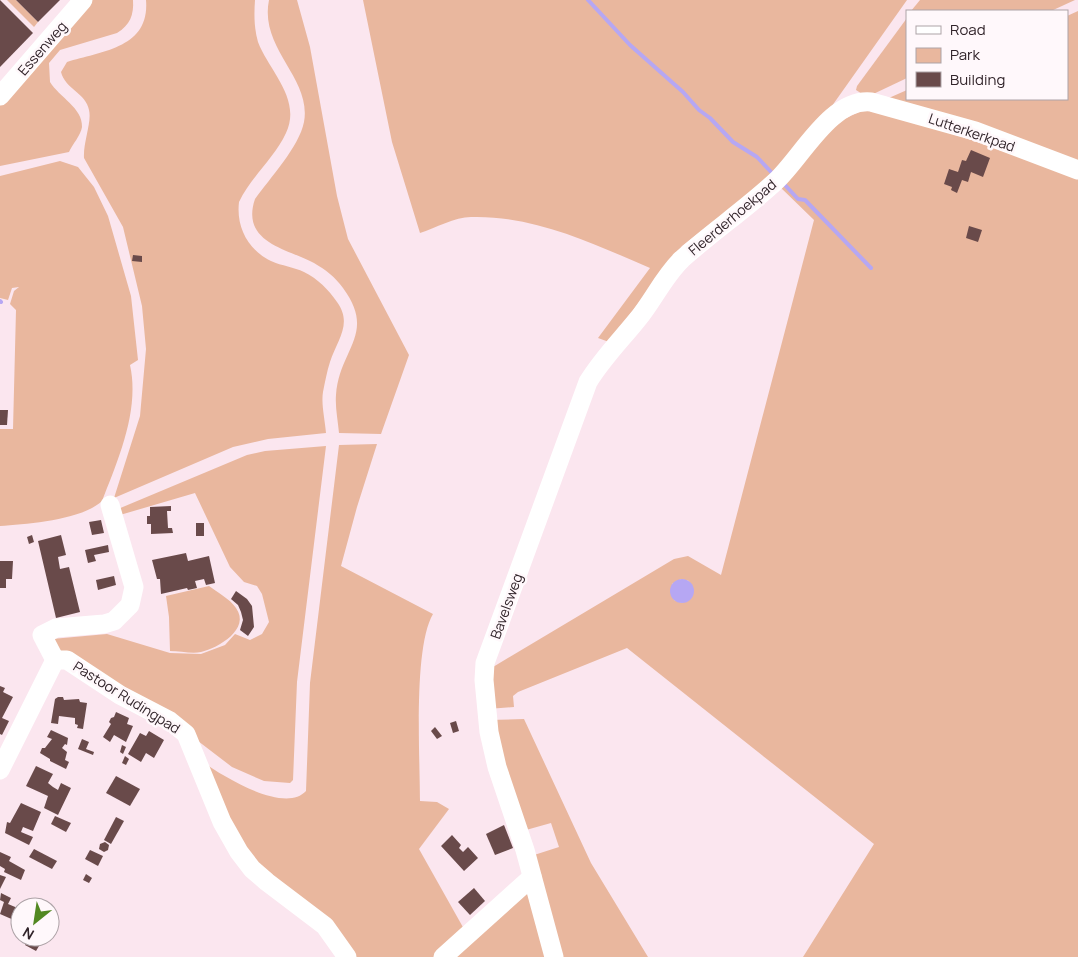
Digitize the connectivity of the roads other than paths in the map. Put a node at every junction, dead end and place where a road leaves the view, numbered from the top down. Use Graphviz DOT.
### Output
graph roads {
  1 [pos="83,0"];
  2 [pos="0,96"];
  3 [pos="863,101"];
  4 [pos="1078,170"];
  5 [pos="613,347"];
  6 [pos="110,505"];
  7 [pos="55,660"];
  8 [pos="0,770"];
  9 [pos="532,877"];
  10 [pos="347,957"];
  11 [pos="443,957"];
  12 [pos="554,957"];
  1 -- 2 [label="street, Essenweg"];
  3 -- 4 [label="street, Lutterkerkpad"];
  3 -- 5 [label="street, Fleerderhoekpad"];
  5 -- 9 [label="street, Bavelsweg"];
  6 -- 7 [label="street, Pastoor Rudingpad"];
  7 -- 8 [label="street"];
  7 -- 10 [label="street, Pastoor Rudingpad"];
  9 -- 11 [label="street"];
  9 -- 12 [label="street, Bavelsweg"];
}
